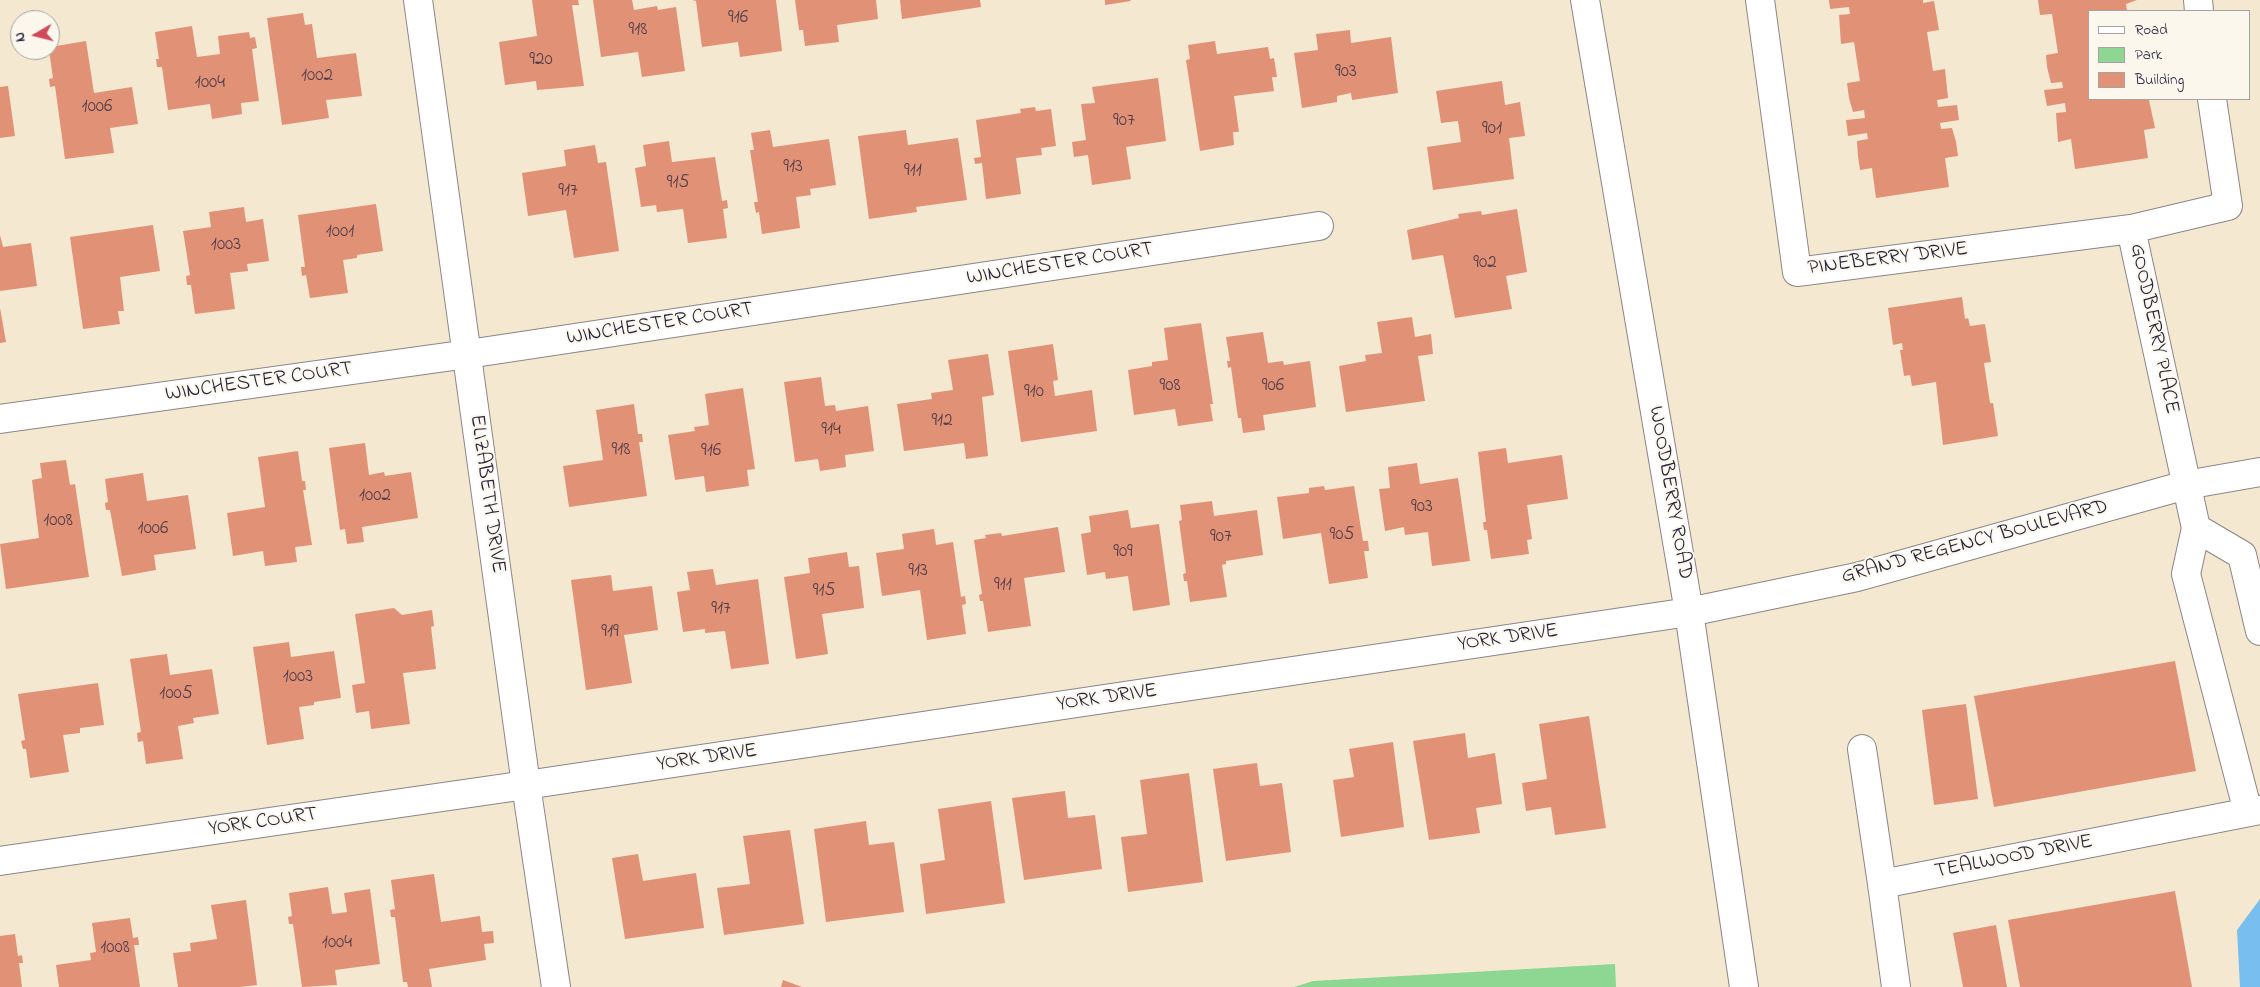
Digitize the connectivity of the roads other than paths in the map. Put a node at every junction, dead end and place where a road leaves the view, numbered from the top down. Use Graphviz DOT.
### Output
graph roads {
  1 [pos="418,0"];
  2 [pos="1585,0"];
  3 [pos="1760,0"];
  4 [pos="2212,100"];
  5 [pos="1319,226"];
  6 [pos="2131,229"];
  7 [pos="468,354"];
  8 [pos="0,420"];
  9 [pos="2260,472"];
  10 [pos="2186,485"];
  11 [pos="2196,528"];
  12 [pos="1689,612"];
  13 [pos="2260,631"];
  14 [pos="1862,749"];
  15 [pos="526,785"];
  16 [pos="2254,811"];
  17 [pos="0,861"];
  18 [pos="1882,884"];
  19 [pos="556,987"];
  20 [pos="1744,987"];
  21 [pos="1896,987"];
  1 -- 7 [label="street, ELIZABETH DRIVE"];
  2 -- 12 [label="street, WOODBERRY ROAD"];
  3 -- 6 [label="street, PINEBERRY DRIVE"];
  4 -- 6 [label="street, GOODBERRY PLACE"];
  5 -- 7 [label="street, WINCHESTER COURT"];
  6 -- 10 [label="street, GOODBERRY PLACE"];
  7 -- 8 [label="street, WINCHESTER COURT"];
  7 -- 15 [label="street, ELIZABETH DRIVE"];
  9 -- 10 [label="street, GRAND REGENCY BOULEVARD"];
  10 -- 11 [label="street, TEALWOOD DRIVE"];
  10 -- 12 [label="street, GRAND REGENCY BOULEVARD"];
  11 -- 13 [label="street"];
  11 -- 16 [label="street, TEALWOOD DRIVE"];
  12 -- 15 [label="street, YORK DRIVE"];
  12 -- 20 [label="street, WOODBERRY ROAD"];
  14 -- 18 [label="street"];
  15 -- 17 [label="street, YORK COURT"];
  15 -- 19 [label="street, ELIZABETH DRIVE"];
  16 -- 18 [label="street, TEALWOOD DRIVE"];
  18 -- 21 [label="street"];
}
